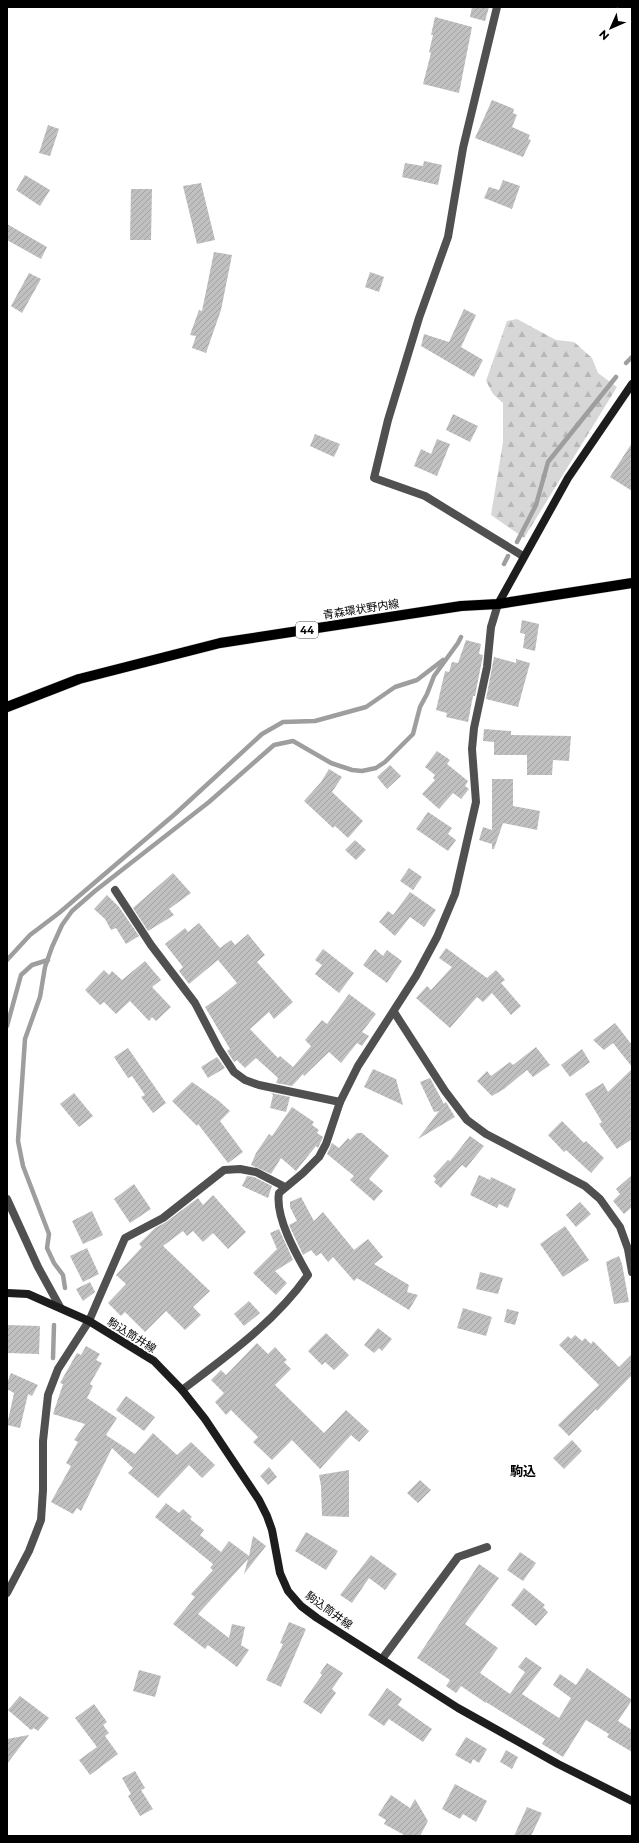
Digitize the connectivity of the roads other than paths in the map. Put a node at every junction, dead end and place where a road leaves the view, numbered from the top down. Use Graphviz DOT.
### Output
graph roads {
  1 [pos="497,7"];
  2 [pos="632,384"];
  3 [pos="523,556"];
  4 [pos="632,583"];
  5 [pos="498,604"];
  6 [pos="7,707"];
  7 [pos="115,890"];
  8 [pos="394,1012"];
  9 [pos="340,1102"];
  10 [pos="285,1187"];
  11 [pos="7,1199"];
  12 [pos="632,1272"];
  13 [pos="7,1293"];
  14 [pos="60,1307"];
  15 [pos="88,1321"];
  16 [pos="182,1390"];
  17 [pos="487,1547"];
  18 [pos="7,1592"];
  19 [pos="382,1659"];
  20 [pos="632,1801"];
  1 -- 3 [label="street"];
  2 -- 3 [label="main road"];
  3 -- 5 [label="main road"];
  4 -- 5 [label="main road, 青森環状野内線 / 44"];
  5 -- 6 [label="main road, 青森環状野内線 / 44"];
  5 -- 8 [label="street"];
  7 -- 9 [label="street"];
  8 -- 9 [label="street"];
  8 -- 12 [label="street"];
  9 -- 10 [label="street"];
  10 -- 15 [label="street"];
  10 -- 16 [label="street"];
  11 -- 14 [label="street"];
  13 -- 14 [label="main road, 駒込筒井線"];
  14 -- 15 [label="main road, 駒込筒井線"];
  15 -- 16 [label="main road, 駒込筒井線"];
  15 -- 18 [label="street"];
  16 -- 19 [label="main road, 駒込筒井線"];
  17 -- 19 [label="street"];
  19 -- 20 [label="main road, 駒込筒井線"];
}
